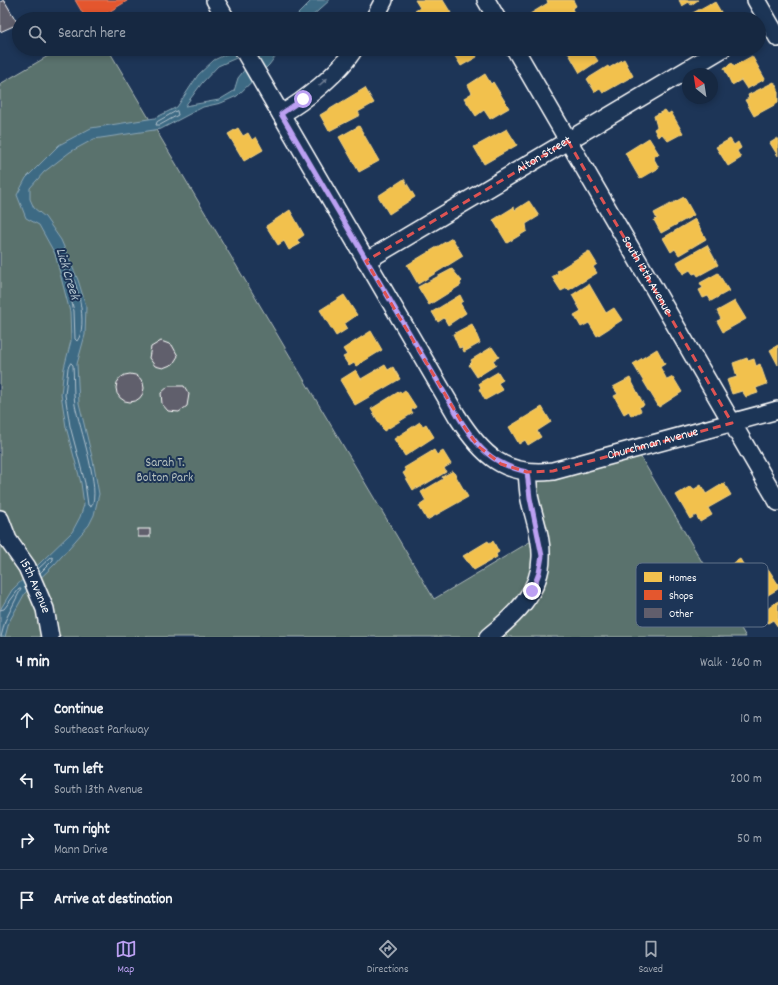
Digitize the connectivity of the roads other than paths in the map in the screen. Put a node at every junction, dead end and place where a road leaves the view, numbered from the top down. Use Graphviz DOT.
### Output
graph roads {
  1 [pos="215,0"];
  2 [pos="384,0"];
  3 [pos="486,0"];
  4 [pos="756,0"];
  5 [pos="222,12"];
  6 [pos="378,12"];
  7 [pos="493,12"];
  8 [pos="763,12"];
  9 [pos="768,21"];
  10 [pos="778,38"];
  11 [pos="247,56"];
  12 [pos="348,56"];
  13 [pos="519,56"];
  14 [pos="710,56"];
  15 [pos="281,114"];
  16 [pos="568,141"];
  17 [pos="366,261"];
  18 [pos="778,410"];
  19 [pos="732,423"];
  20 [pos="527,472"];
  21 [pos="778,502"];
  22 [pos="0,519"];
  23 [pos="4,544"];
  24 [pos="50,637"];
  25 [pos="488,637"];
  1 -- 5 [label="street"];
  2 -- 6 [label="street"];
  3 -- 7 [label="street"];
  4 -- 8 [label="street"];
  9 -- 10 [label="street"];
  11 -- 15 [label="street, Churchman Avenue"];
  15 -- 12 [label="street, one-way"];
  13 -- 16 [label="street, South 12th Avenue"];
  14 -- 16 [label="street, Alton Street"];
  15 -- 17 [label="street, Churchman Avenue"];
  16 -- 17 [label="street, Alton Street"];
  16 -- 19 [label="street, South 12th Avenue"];
  17 -- 20 [label="street, Churchman Avenue"];
  18 -- 19 [label="street, Churchman Avenue"];
  19 -- 20 [label="street, Churchman Avenue"];
  19 -- 21 [label="street, South 12th Avenue"];
  20 -- 25 [label="street"];
  22 -- 23 [label="street, 15th Avenue"];
  23 -- 24 [label="street, 15th Avenue"];
}
